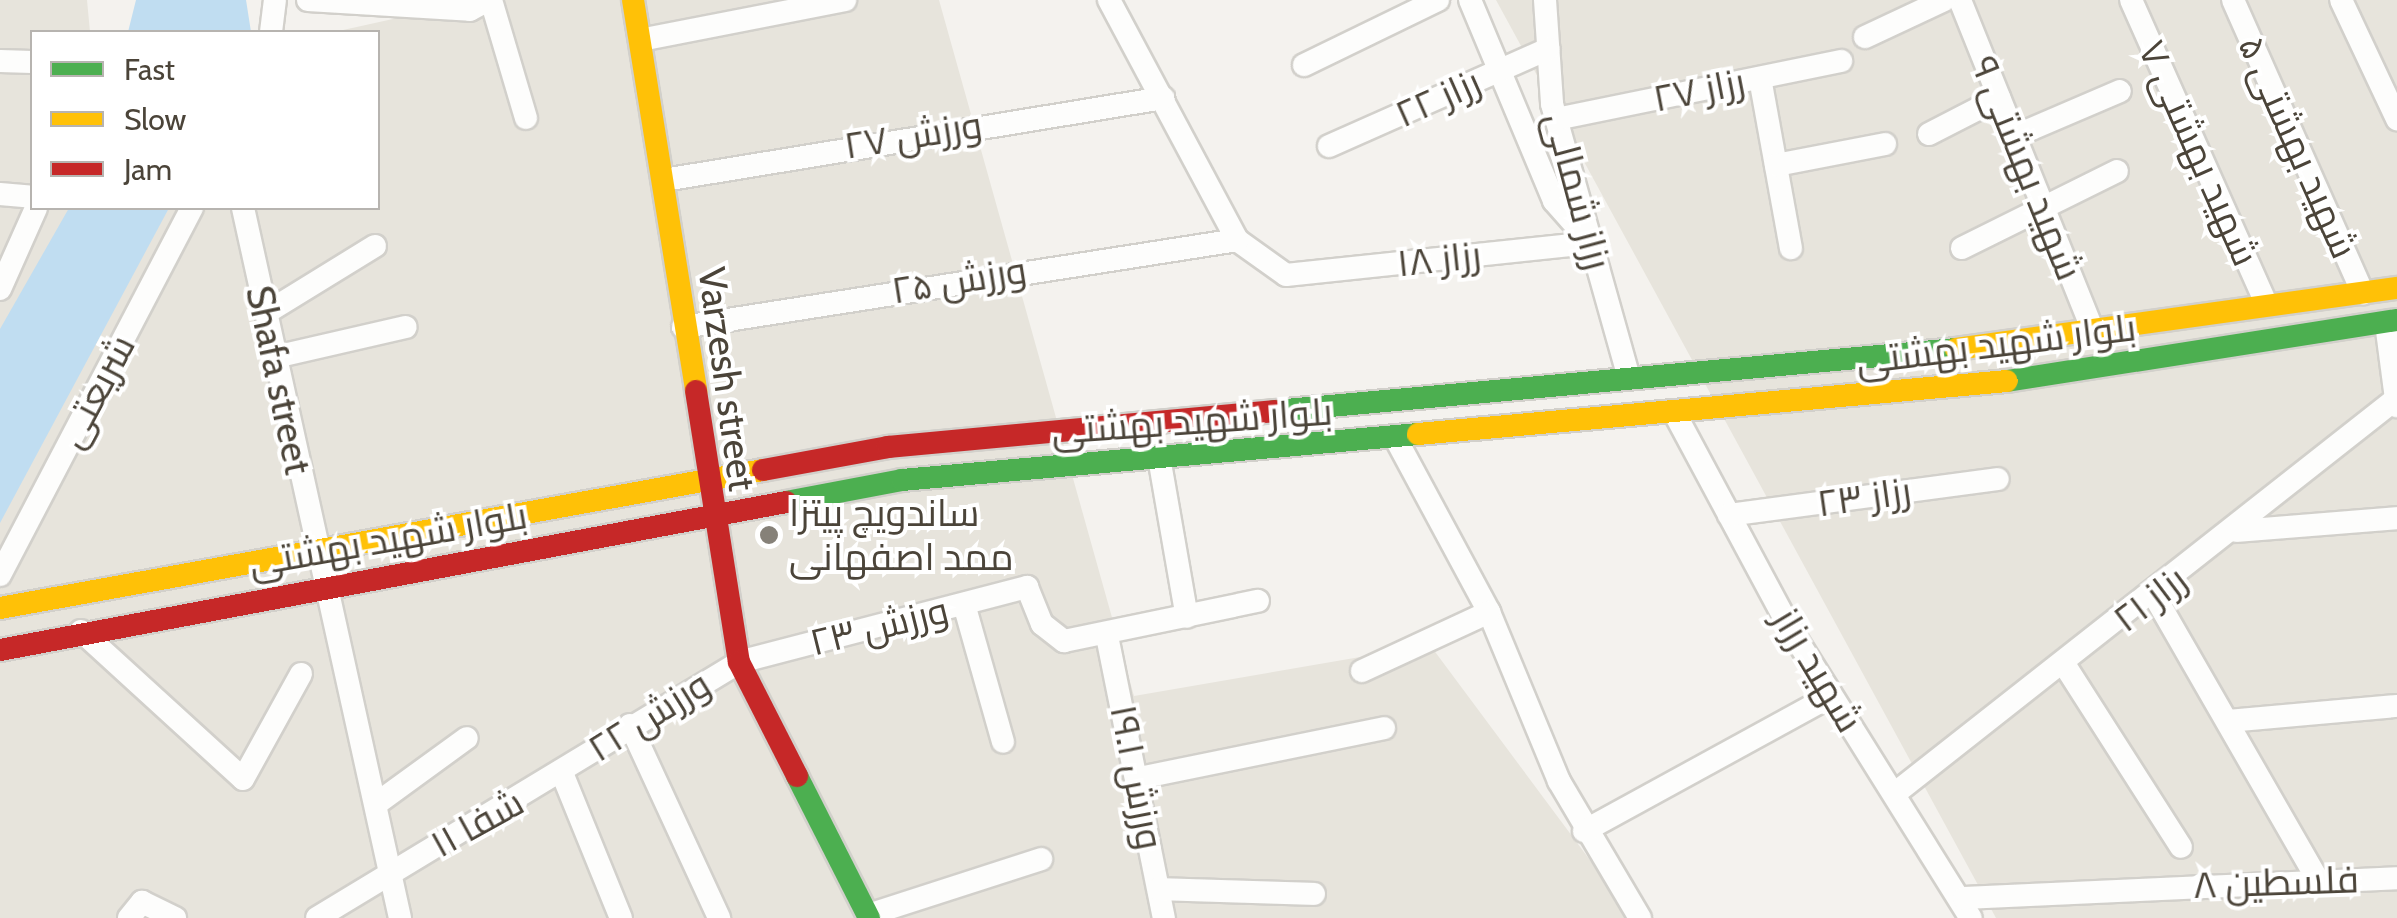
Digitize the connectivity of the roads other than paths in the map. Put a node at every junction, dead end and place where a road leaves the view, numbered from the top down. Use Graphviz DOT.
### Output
graph roads {
  1 [pos="275,0"];
  2 [pos="308,0"];
  3 [pos="633,0"];
  4 [pos="846,0"];
  5 [pos="1109,0"];
  6 [pos="1438,0"];
  7 [pos="1470,0"];
  8 [pos="1545,0"];
  9 [pos="1944,0"];
  10 [pos="1960,0"];
  11 [pos="2131,0"];
  12 [pos="2233,0"];
  13 [pos="2342,0"];
  14 [pos="483,3"];
  15 [pos="270,30"];
  16 [pos="1865,37"];
  17 [pos="640,40"];
  18 [pos="1548,49"];
  19 [pos="0,60"];
  20 [pos="30,62"];
  21 [pos="1842,62"];
  22 [pos="1304,65"];
  23 [pos="1496,72"];
  24 [pos="1760,78"];
  25 [pos="2120,91"];
  26 [pos="1163,98"];
  27 [pos="1999,98"];
  28 [pos="526,118"];
  29 [pos="1556,119"];
  30 [pos="2397,120"];
  31 [pos="1929,134"];
  32 [pos="2014,136"];
  33 [pos="1884,144"];
  34 [pos="1328,146"];
  35 [pos="1776,165"];
  36 [pos="2117,171"];
  37 [pos="664,180"];
  38 [pos="0,194"];
  39 [pos="30,198"];
  40 [pos="2044,208"];
  41 [pos="35,210"];
  42 [pos="191,210"];
  43 [pos="243,210"];
  44 [pos="1237,240"];
  45 [pos="1591,243"];
  46 [pos="375,246"];
  47 [pos="1791,248"];
  48 [pos="1962,248"];
  49 [pos="2397,288"];
  50 [pos="0,289"];
  51 [pos="2363,294"];
  52 [pos="2267,305"];
  53 [pos="266,312"];
  54 [pos="2391,322"];
  55 [pos="683,327"];
  56 [pos="406,328"];
  57 [pos="2095,336"];
  58 [pos="275,357"];
  59 [pos="1629,378"];
  60 [pos="1449,395"];
  61 [pos="2397,401"];
  62 [pos="1675,414"];
  63 [pos="1452,436"];
  64 [pos="1397,441"];
  65 [pos="1160,463"];
  66 [pos="1998,478"];
  67 [pos="704,482"];
  68 [pos="1730,515"];
  69 [pos="711,518"];
  70 [pos="2397,518"];
  71 [pos="2237,532"];
  72 [pos="314,552"];
  73 [pos="0,575"];
  74 [pos="322,586"];
  75 [pos="2154,596"];
  76 [pos="1258,601"];
  77 [pos="964,604"];
  78 [pos="0,608"];
  79 [pos="1489,612"];
  80 [pos="1188,618"];
  81 [pos="81,631"];
  82 [pos="1107,636"];
  83 [pos="0,650"];
  84 [pos="738,662"];
  85 [pos="2064,664"];
  86 [pos="1362,671"];
  87 [pos="301,674"];
  88 [pos="1830,696"];
  89 [pos="2397,706"];
  90 [pos="2228,722"];
  91 [pos="630,725"];
  92 [pos="1384,728"];
  93 [pos="468,738"];
  94 [pos="1003,742"];
  95 [pos="562,772"];
  96 [pos="1139,778"];
  97 [pos="1898,791"];
  98 [pos="376,804"];
  99 [pos="1584,831"];
  100 [pos="2181,847"];
  101 [pos="1041,859"];
  102 [pos="390,870"];
  103 [pos="2316,877"];
  104 [pos="2397,878"];
  105 [pos="1159,889"];
  106 [pos="1314,894"];
  107 [pos="1967,908"];
  108 [pos="868,917"];
  109 [pos="129,918"];
  110 [pos="175,918"];
  111 [pos="317,918"];
  112 [pos="400,918"];
  113 [pos="621,918"];
  114 [pos="720,918"];
  115 [pos="1164,918"];
  116 [pos="1640,918"];
  1 -- 15 [label="street"];
  2 -- 14 [label="street"];
  3 -- 17 [label="main road, Varzesh street"];
  4 -- 17 [label="street"];
  5 -- 26 [label="street"];
  6 -- 22 [label="street"];
  7 -- 23 [label="street"];
  8 -- 18 [label="street, رزاز شمالی"];
  9 -- 16 [label="street"];
  10 -- 27 [label="street, شهید بهشتی ۹"];
  11 -- 52 [label="street, شهید بهشتی ۷"];
  12 -- 51 [label="street, شهید بهشتی ۵"];
  13 -- 30 [label="street"];
  14 -- 28 [label="street"];
  17 -- 37 [label="main road, Varzesh street"];
  18 -- 23 [label="street, رزاز ۲۲"];
  18 -- 29 [label="street, رزاز شمالی"];
  19 -- 20 [label="street"];
  21 -- 24 [label="street, رزاز ۲۷"];
  23 -- 34 [label="street, رزاز ۲۲"];
  23 -- 45 [label="street"];
  24 -- 29 [label="street, رزاز ۲۷"];
  24 -- 35 [label="street"];
  25 -- 32 [label="street"];
  26 -- 37 [label="street, ورزش ۲۷"];
  26 -- 44 [label="street"];
  27 -- 31 [label="street"];
  27 -- 32 [label="street, شهید بهشتی ۹"];
  29 -- 45 [label="street, رزاز شمالی"];
  32 -- 40 [label="street, شهید بهشتی ۹"];
  33 -- 35 [label="street"];
  35 -- 47 [label="street"];
  36 -- 40 [label="street"];
  37 -- 55 [label="main road, Varzesh street"];
  38 -- 39 [label="street"];
  40 -- 48 [label="street"];
  40 -- 57 [label="street, شهید بهشتی ۹"];
  41 -- 50 [label="street"];
  42 -- 73 [label="street, شریعتی"];
  43 -- 53 [label="street, Shafa street"];
  44 -- 45 [label="street, رزاز ۱۸"];
  44 -- 55 [label="street, ورزش ۲۵"];
  45 -- 59 [label="street, رزاز شمالی"];
  46 -- 53 [label="street"];
  49 -- 51 [label="main road, بلوار شهید بهشتی"];
  51 -- 52 [label="main road, بلوار شهید بهشتی"];
  52 -- 57 [label="main road, بلوار شهید بهشتی"];
  53 -- 58 [label="street, Shafa street"];
  54 -- 61 [label="street"];
  54 -- 62 [label="main road, بلوار شهید بهشتی"];
  55 -- 67 [label="main road, Varzesh street"];
  56 -- 58 [label="street"];
  57 -- 59 [label="main road, بلوار شهید بهشتی"];
  58 -- 72 [label="street, Shafa street"];
  59 -- 60 [label="main road, بلوار شهید بهشتی"];
  60 -- 63 [label="main road"];
  60 -- 67 [label="main road, بلوار شهید بهشتی"];
  61 -- 71 [label="street, رزاز ۲۱"];
  62 -- 63 [label="main road, بلوار شهید بهشتی"];
  62 -- 68 [label="street, شهید رزاز"];
  63 -- 64 [label="main road, بلوار شهید بهشتی"];
  64 -- 65 [label="main road, بلوار شهید بهشتی"];
  64 -- 79 [label="street"];
  65 -- 69 [label="main road, بلوار شهید بهشتی"];
  65 -- 80 [label="street"];
  66 -- 68 [label="street, رزاز ۲۳"];
  67 -- 69 [label="main road, Varzesh street"];
  67 -- 72 [label="main road, بلوار شهید بهشتی"];
  68 -- 88 [label="street, شهید رزاز"];
  69 -- 74 [label="main road, بلوار شهید بهشتی"];
  69 -- 84 [label="main road, Varzesh street"];
  70 -- 71 [label="street"];
  71 -- 75 [label="street, رزاز ۲۱"];
  72 -- 74 [label="street, Shafa street"];
  72 -- 78 [label="main road, بلوار شهید بهشتی"];
  74 -- 81 [label="main road, بلوار شهید بهشتی"];
  74 -- 98 [label="street"];
  75 -- 85 [label="street, رزاز ۲۱"];
  75 -- 90 [label="street"];
  76 -- 80 [label="street"];
  77 -- 82 [label="street, ورزش ۲۳"];
  77 -- 84 [label="street, ورزش ۲۳"];
  77 -- 94 [label="street"];
  79 -- 86 [label="street"];
  79 -- 99 [label="street"];
  80 -- 82 [label="street"];
  81 -- 83 [label="main road, بلوار شهید بهشتی"];
  81 -- 87 [label="street"];
  82 -- 96 [label="street, ورزش ۱۹.۱"];
  84 -- 91 [label="street, ورزش ۲۲"];
  84 -- 108 [label="main road, Varzesh street"];
  85 -- 97 [label="street, رزاز ۲۱"];
  85 -- 100 [label="street"];
  88 -- 97 [label="street, شهید رزاز"];
  88 -- 99 [label="street"];
  89 -- 90 [label="street"];
  90 -- 103 [label="street"];
  91 -- 95 [label="street, ورزش ۲۲"];
  91 -- 114 [label="street"];
  92 -- 96 [label="street"];
  93 -- 98 [label="street, شفا ۱۱"];
  95 -- 102 [label="street, شفا ۱۱"];
  95 -- 113 [label="street"];
  96 -- 105 [label="street, ورزش ۱۹.۱"];
  97 -- 107 [label="street, شهید رزاز"];
  98 -- 102 [label="street"];
  99 -- 116 [label="street"];
  101 -- 108 [label="street"];
  102 -- 111 [label="street, شفا ۱۱"];
  102 -- 112 [label="street"];
  103 -- 104 [label="street, فلسطین ۸"];
  103 -- 107 [label="street, فلسطین ۸"];
  105 -- 106 [label="street"];
  105 -- 115 [label="street, ورزش ۱۹.۱"];
  109 -- 110 [label="street"];
}
